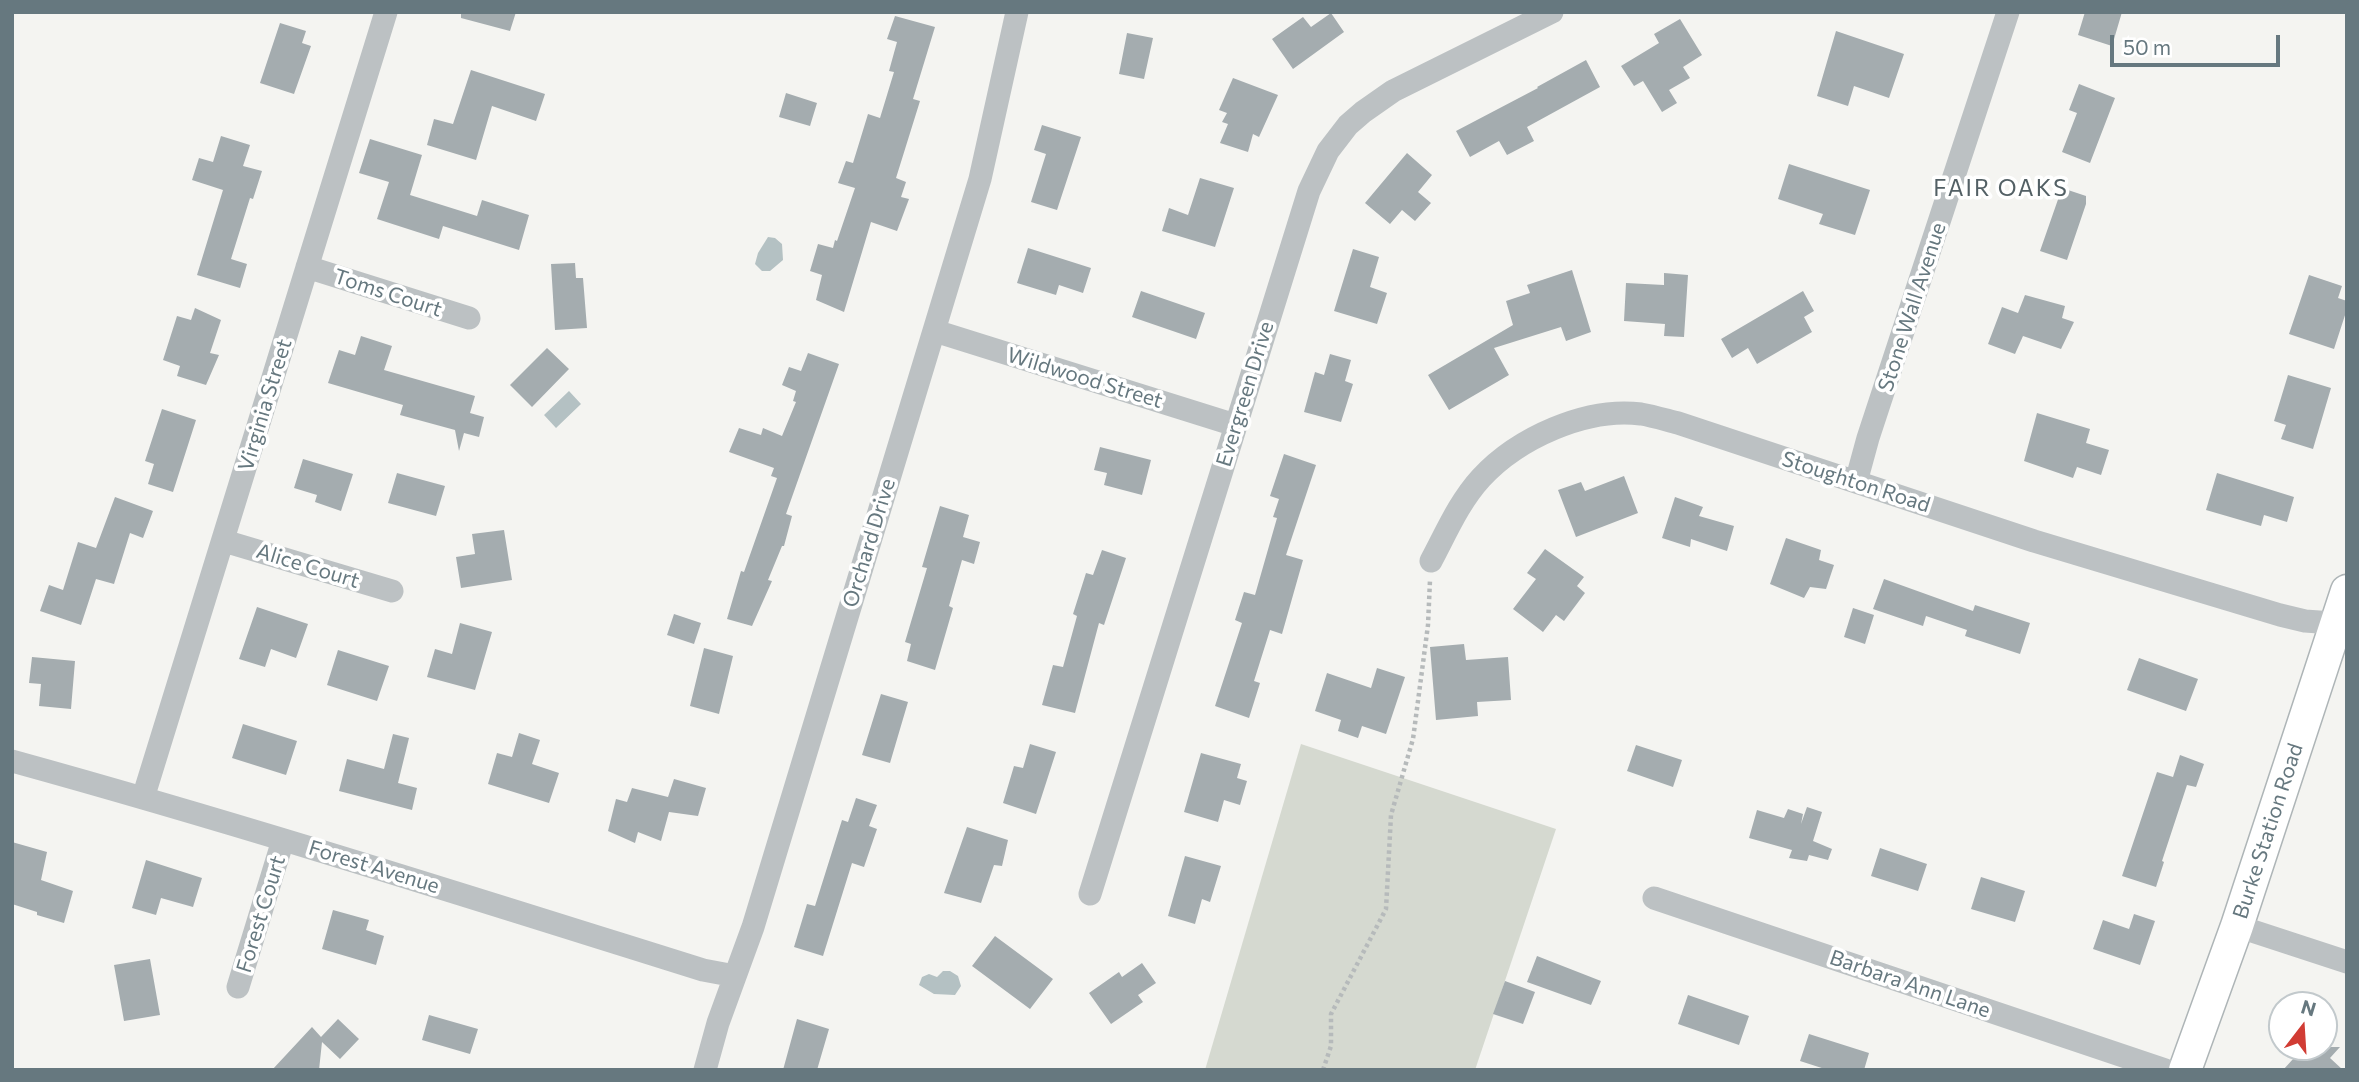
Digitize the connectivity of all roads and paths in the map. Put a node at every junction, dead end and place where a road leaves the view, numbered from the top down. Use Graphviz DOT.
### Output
graph roads {
  1 [pos="386,12"];
  2 [pos="1017,12"];
  3 [pos="1552,12"];
  4 [pos="2008,12"];
  5 [pos="307,267"];
  6 [pos="469,318"];
  7 [pos="935,331"];
  8 [pos="1236,425"];
  9 [pos="1856,482"];
  10 [pos="224,541"];
  11 [pos="1431,561"];
  12 [pos="392,591"];
  13 [pos="2347,591"];
  14 [pos="2341,623"];
  15 [pos="12,761"];
  16 [pos="143,798"];
  17 [pos="283,840"];
  18 [pos="1090,894"];
  19 [pos="1654,898"];
  20 [pos="2236,926"];
  21 [pos="2347,962"];
  22 [pos="735,976"];
  23 [pos="238,987"];
  24 [pos="705,1070"];
  25 [pos="1322,1070"];
  26 [pos="2165,1070"];
  27 [pos="2185,1070"];
  1 -- 5 [label="street, Virginia Street"];
  2 -- 7 [label="street, Orchard Drive"];
  3 -- 8 [label="street, Evergreen Drive"];
  4 -- 9 [label="street, Stone Wall Avenue"];
  5 -- 6 [label="street, Toms Court"];
  5 -- 10 [label="street, Virginia Street"];
  7 -- 8 [label="street, Wildwood Street"];
  7 -- 22 [label="street, Orchard Drive"];
  8 -- 18 [label="street, Evergreen Drive"];
  9 -- 11 [label="street, Stoughton Road"];
  9 -- 14 [label="street, Stoughton Road"];
  10 -- 12 [label="street, Alice Court"];
  10 -- 16 [label="street, Virginia Street"];
  11 -- 25 [label="path"];
  13 -- 14 [label="street, Burke Station Road"];
  14 -- 20 [label="street, Burke Station Road"];
  15 -- 16 [label="street, Forest Avenue"];
  16 -- 17 [label="street, Forest Avenue"];
  17 -- 22 [label="street, Forest Avenue"];
  17 -- 23 [label="street, Forest Court"];
  19 -- 26 [label="street, Barbara Ann Lane"];
  20 -- 21 [label="street"];
  20 -- 27 [label="street, Burke Station Road"];
  22 -- 24 [label="street, Orchard Drive"];
}
